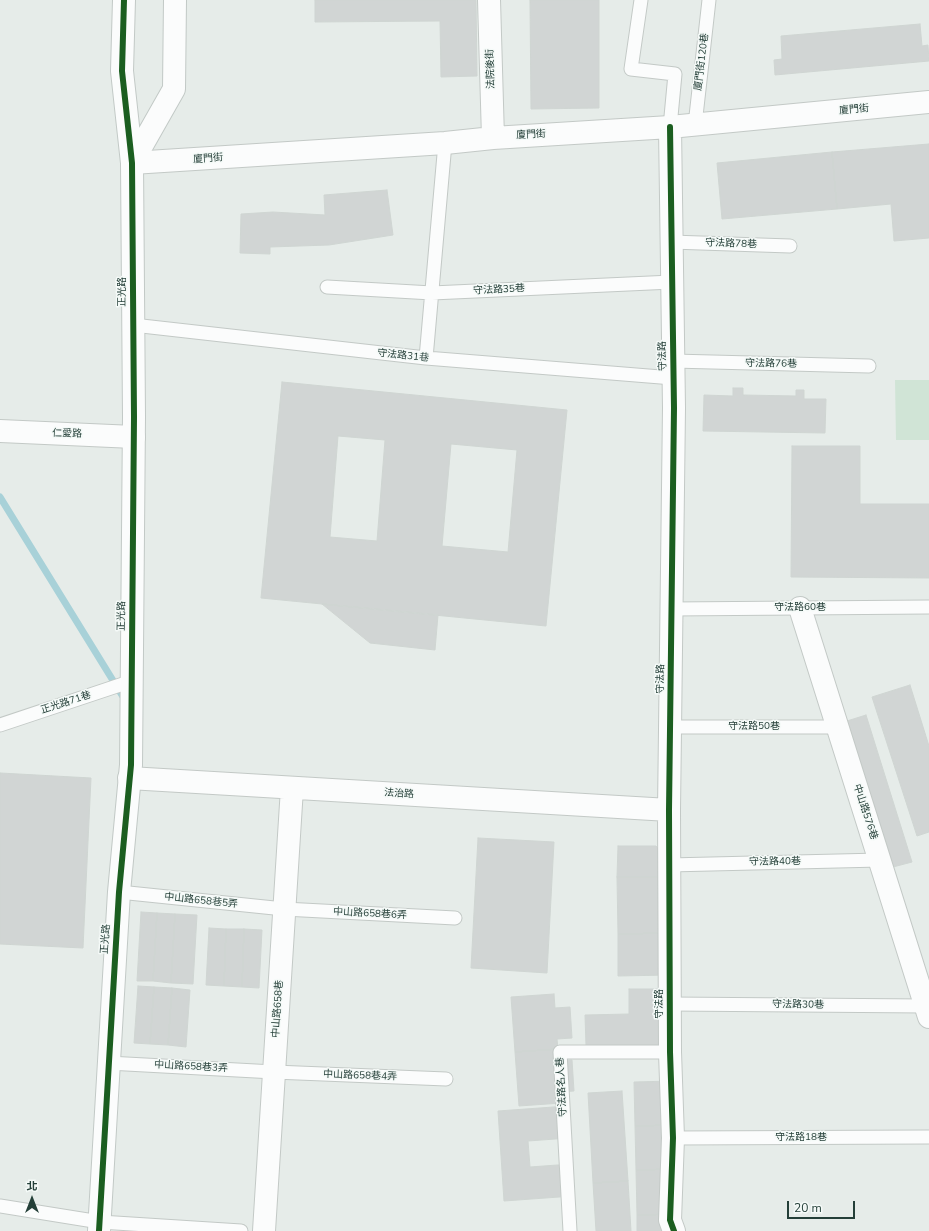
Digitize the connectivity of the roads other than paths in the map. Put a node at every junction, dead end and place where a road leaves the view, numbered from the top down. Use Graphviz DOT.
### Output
graph roads {
  1 [pos="124,0"];
  2 [pos="175,0"];
  3 [pos="489,0"];
  4 [pos="641,0"];
  5 [pos="709,0"];
  6 [pos="929,102"];
  7 [pos="695,125"];
  8 [pos="670,127"];
  9 [pos="493,138"];
  10 [pos="445,143"];
  11 [pos="132,163"];
  12 [pos="672,242"];
  13 [pos="790,246"];
  14 [pos="672,282"];
  15 [pos="326,287"];
  16 [pos="432,293"];
  17 [pos="133,325"];
  18 [pos="426,358"];
  19 [pos="870,366"];
  20 [pos="673,370"];
  21 [pos="0,431"];
  22 [pos="134,437"];
  23 [pos="800,608"];
  24 [pos="929,608"];
  25 [pos="672,609"];
  26 [pos="132,681"];
  27 [pos="0,725"];
  28 [pos="670,727"];
  29 [pos="838,727"];
  30 [pos="129,778"];
  31 [pos="292,788"];
  32 [pos="669,810"];
  33 [pos="880,860"];
  34 [pos="669,865"];
  35 [pos="119,892"];
  36 [pos="284,909"];
  37 [pos="456,918"];
  38 [pos="670,1004"];
  39 [pos="927,1012"];
  40 [pos="670,1052"];
  41 [pos="108,1063"];
  42 [pos="274,1072"];
  43 [pos="446,1079"];
  44 [pos="929,1137"];
  45 [pos="673,1138"];
  46 [pos="0,1206"];
  47 [pos="100,1226"];
  48 [pos="242,1231"];
  49 [pos="264,1231"];
  50 [pos="570,1231"];
  51 [pos="674,1231"];
  1 -- 11 [label="street, 正光路"];
  2 -- 11 [label="street"];
  3 -- 9 [label="street, 法院後街"];
  4 -- 8 [label="lane"];
  5 -- 7 [label="lane, 廈門街120巷"];
  6 -- 7 [label="street, 廈門街"];
  7 -- 8 [label="street, 廈門街"];
  8 -- 9 [label="street, 廈門街"];
  8 -- 12 [label="street, 守法路"];
  9 -- 10 [label="street, 廈門街"];
  10 -- 11 [label="street, 廈門街"];
  10 -- 16 [label="lane"];
  11 -- 17 [label="street, 正光路"];
  12 -- 13 [label="lane, 守法路78巷"];
  12 -- 14 [label="street, 守法路"];
  14 -- 16 [label="lane, 守法路35巷"];
  14 -- 20 [label="street, 守法路"];
  15 -- 16 [label="lane, 守法路35巷"];
  16 -- 18 [label="lane"];
  17 -- 18 [label="lane, 守法路31巷"];
  17 -- 22 [label="street, 正光路"];
  18 -- 20 [label="lane, 守法路31巷"];
  19 -- 20 [label="lane, 守法路76巷"];
  20 -- 25 [label="street, 守法路"];
  21 -- 22 [label="street, 仁愛路"];
  22 -- 26 [label="street, 正光路"];
  23 -- 24 [label="lane, 守法路60巷"];
  23 -- 25 [label="lane, 守法路60巷"];
  23 -- 29 [label="street, 中山路576巷"];
  25 -- 28 [label="street, 守法路"];
  26 -- 27 [label="lane, 正光路71巷"];
  26 -- 30 [label="street, 正光路"];
  28 -- 29 [label="lane, 守法路50巷"];
  28 -- 32 [label="street, 守法路"];
  29 -- 33 [label="street, 中山路576巷"];
  30 -- 31 [label="street, 法治路"];
  30 -- 35 [label="street, 正光路"];
  31 -- 32 [label="street, 法治路"];
  31 -- 36 [label="street, 中山路658巷"];
  32 -- 34 [label="street, 守法路"];
  33 -- 34 [label="lane, 守法路40巷"];
  33 -- 39 [label="street, 中山路576巷"];
  34 -- 38 [label="street, 守法路"];
  35 -- 36 [label="lane, 中山路658巷5弄"];
  35 -- 41 [label="street, 正光路"];
  36 -- 37 [label="lane, 中山路658巷6弄"];
  36 -- 42 [label="street, 中山路658巷"];
  38 -- 39 [label="lane, 守法路30巷"];
  38 -- 40 [label="street, 守法路"];
  40 -- 45 [label="street, 守法路"];
  40 -- 50 [label="lane, 守法路名人巷"];
  41 -- 42 [label="lane, 中山路658巷3弄"];
  41 -- 47 [label="street, 正光路"];
  42 -- 43 [label="lane, 中山路658巷4弄"];
  42 -- 49 [label="street, 中山路658巷"];
  44 -- 45 [label="lane, 守法路18巷"];
  45 -- 51 [label="street, 守法路"];
  46 -- 47 [label="lane"];
  47 -- 48 [label="lane"];
}
